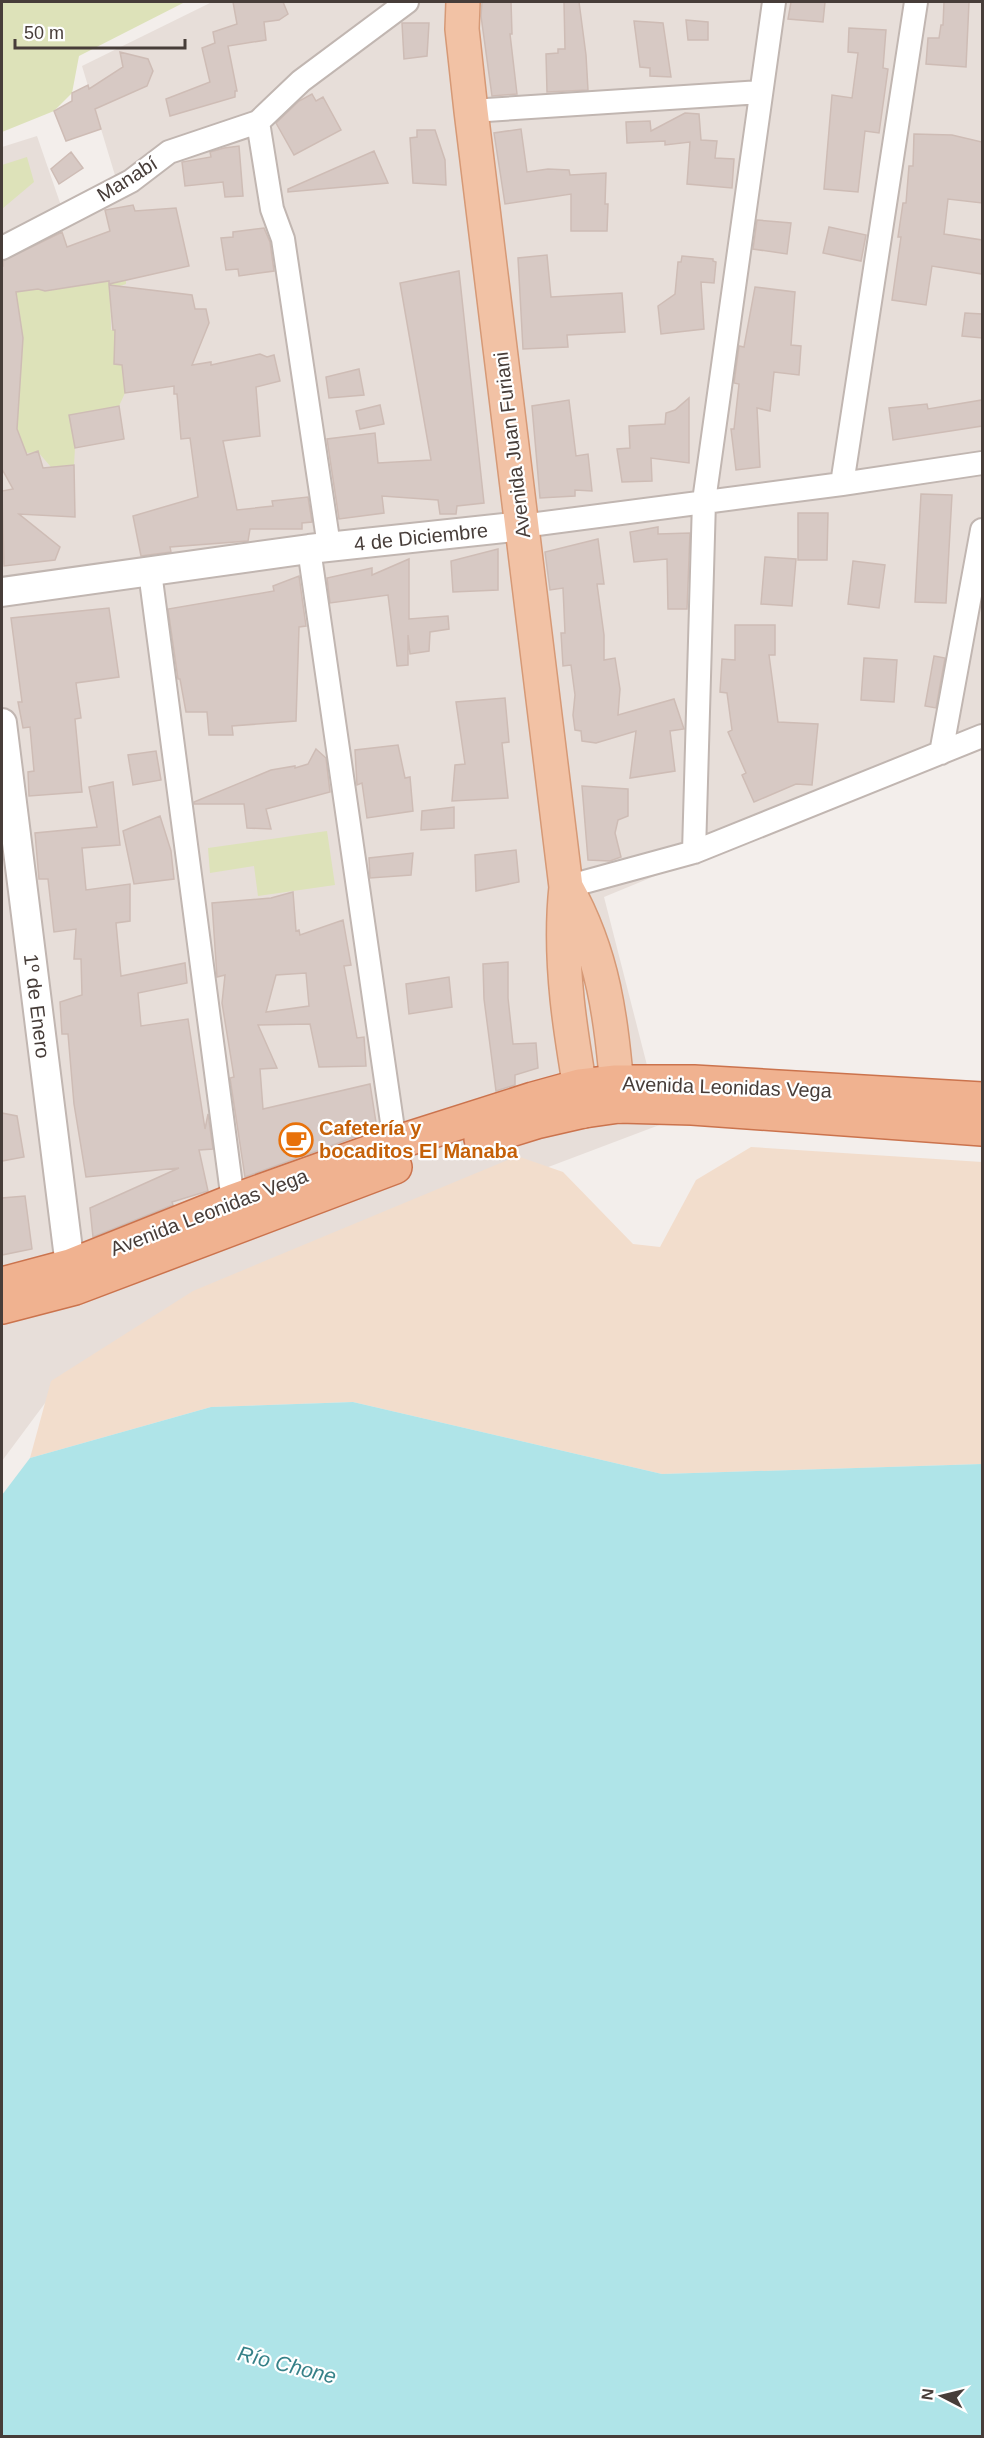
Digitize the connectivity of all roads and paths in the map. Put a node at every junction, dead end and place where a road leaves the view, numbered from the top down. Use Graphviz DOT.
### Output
graph roads {
  1 [pos="407,2"];
  2 [pos="463,2"];
  3 [pos="774,2"];
  4 [pos="916,2"];
  5 [pos="761,92"];
  6 [pos="471,111"];
  7 [pos="258,122"];
  8 [pos="2,248"];
  9 [pos="982,463"];
  10 [pos="842,484"];
  11 [pos="704,501"];
  12 [pos="522,526"];
  13 [pos="982,530"];
  14 [pos="319,548"];
  15 [pos="150,572"];
  16 [pos="2,592"];
  17 [pos="2,723"];
  18 [pos="982,736"];
  19 [pos="941,753"];
  20 [pos="694,852"];
  21 [pos="566,887"];
  22 [pos="618,1094"];
  23 [pos="582,1099"];
  24 [pos="982,1099"];
  25 [pos="982,1129"];
  26 [pos="395,1143"];
  27 [pos="233,1201"];
  28 [pos="73,1277"];
  29 [pos="2,1284"];
  30 [pos="2,1307"];
  1 -- 7 [label="street"];
  2 -- 6 [label="main road, Avenida Juan Furiani"];
  3 -- 5 [label="street"];
  4 -- 10 [label="street"];
  5 -- 6 [label="street"];
  5 -- 11 [label="street"];
  6 -- 12 [label="main road, Avenida Juan Furiani"];
  7 -- 8 [label="street, Manabí"];
  7 -- 14 [label="street"];
  9 -- 10 [label="street, 4 de Diciembre"];
  10 -- 11 [label="street, 4 de Diciembre"];
  11 -- 12 [label="street, 4 de Diciembre"];
  11 -- 20 [label="street"];
  12 -- 14 [label="street, 4 de Diciembre"];
  12 -- 21 [label="main road, Avenida Juan Furiani"];
  13 -- 19 [label="street"];
  14 -- 15 [label="street, 4 de Diciembre"];
  14 -- 26 [label="street"];
  15 -- 16 [label="street, 4 de Diciembre"];
  15 -- 27 [label="street"];
  17 -- 28 [label="street, 1º de Enero"];
  18 -- 19 [label="street"];
  19 -- 20 [label="street"];
  20 -- 21 [label="street"];
  21 -- 22 [label="main road, Avenida Juan Furiani"];
  21 -- 23 [label="main road, Avenida Juan Furiani"];
  22 -- 23 [label="highway, Avenida Leonidas Vega"];
  22 -- 24 [label="highway, Avenida Leonidas Vega"];
  22 -- 25 [label="highway, Avenida Leonidas Vega"];
  23 -- 26 [label="highway, Avenida Leonidas Vega"];
  23 -- 28 [label="highway, Avenida Leonidas Vega"];
  26 -- 27 [label="highway, Avenida Leonidas Vega"];
  27 -- 28 [label="highway, Avenida Leonidas Vega"];
  28 -- 29 [label="highway, Avenida Leonidas Vega"];
  28 -- 30 [label="highway, Avenida Leonidas Vega"];
}
